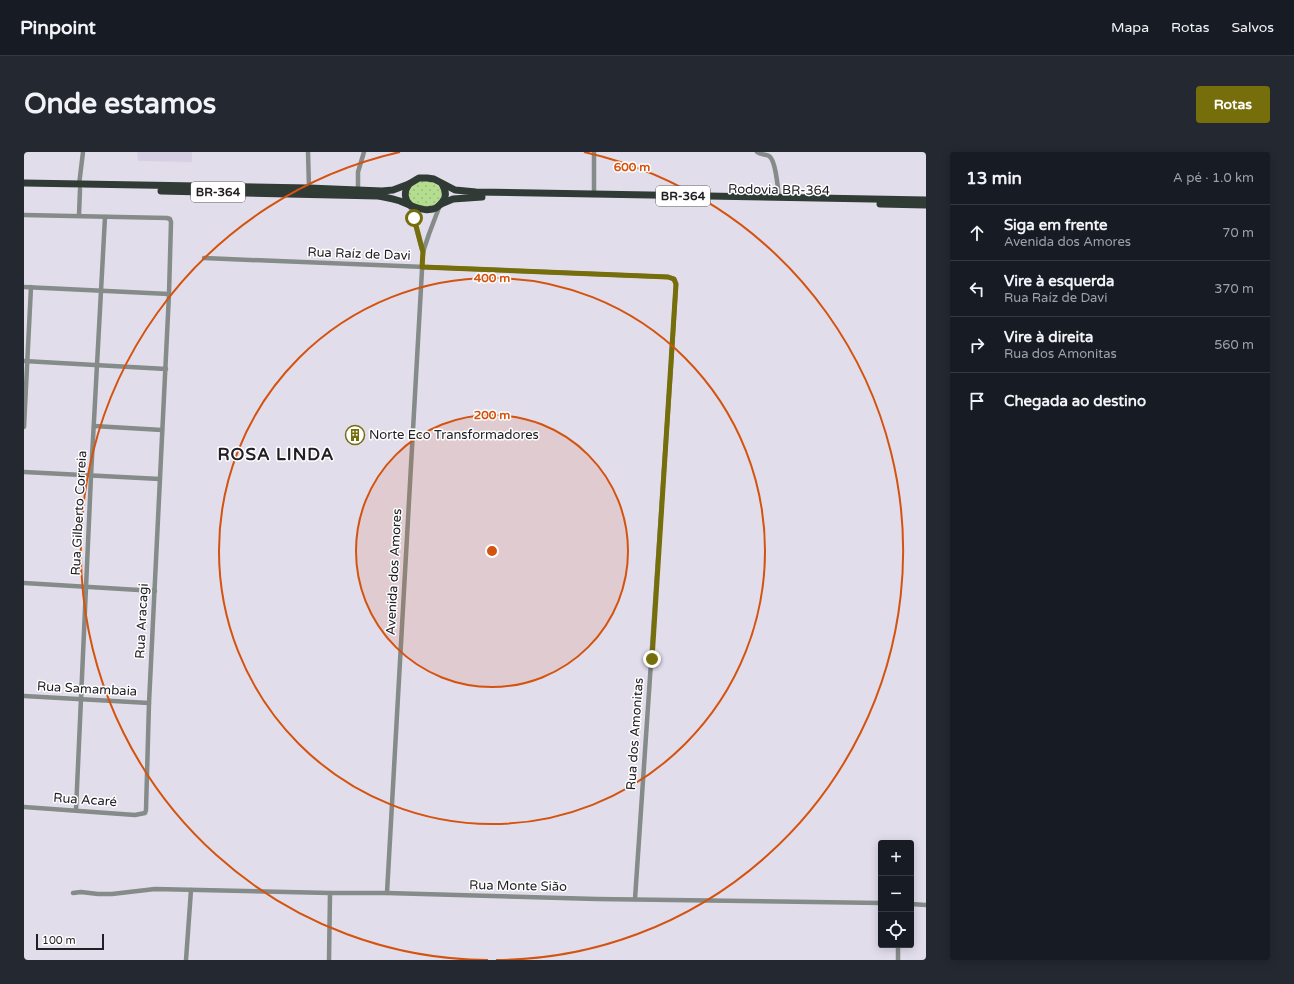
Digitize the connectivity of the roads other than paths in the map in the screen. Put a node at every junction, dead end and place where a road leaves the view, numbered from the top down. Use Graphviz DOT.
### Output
graph roads {
  1 [pos="83,152"];
  2 [pos="308,152"];
  3 [pos="364,152"];
  4 [pos="594,152"];
  5 [pos="757,152"];
  6 [pos="24,183"];
  7 [pos="441,183"];
  8 [pos="409,184"];
  9 [pos="79,187"];
  10 [pos="24,188"];
  11 [pos="309,188"];
  12 [pos="358,190"];
  13 [pos="594,195"];
  14 [pos="779,198"];
  15 [pos="926,200"];
  16 [pos="441,204"];
  17 [pos="410,205"];
  18 [pos="926,205"];
  19 [pos="24,215"];
  20 [pos="79,215"];
  21 [pos="105,216"];
  22 [pos="423,252"];
  23 [pos="204,258"];
  24 [pos="422,267"];
  25 [pos="676,284"];
  26 [pos="24,287"];
  27 [pos="31,287"];
  28 [pos="100,290"];
  29 [pos="170,294"];
  30 [pos="26,361"];
  31 [pos="97,366"];
  32 [pos="166,369"];
  33 [pos="94,426"];
  34 [pos="24,427"];
  35 [pos="162,430"];
  36 [pos="24,472"];
  37 [pos="91,476"];
  38 [pos="160,479"];
  39 [pos="24,583"];
  40 [pos="86,587"];
  41 [pos="155,591"];
  42 [pos="24,696"];
  43 [pos="82,699"];
  44 [pos="149,703"];
  45 [pos="24,808"];
  46 [pos="76,810"];
  47 [pos="145,813"];
  48 [pos="190,890"];
  49 [pos="73,893"];
  50 [pos="330,893"];
  51 [pos="387,893"];
  52 [pos="635,899"];
  53 [pos="878,903"];
  54 [pos="914,904"];
  55 [pos="926,905"];
  56 [pos="898,948"];
  57 [pos="186,960"];
  58 [pos="329,960"];
  59 [pos="898,960"];
  1 -- 9 [label="street"];
  2 -- 11 [label="street"];
  3 -- 12 [label="street"];
  4 -- 13 [label="street"];
  5 -- 14 [label="street"];
  6 -- 9 [label="highway, BR-364"];
  7 -- 8 [label="highway, BR-364"];
  7 -- 13 [label="highway, BR-364"];
  7 -- 16 [label="highway"];
  8 -- 12 [label="highway, BR-364"];
  8 -- 17 [label="highway"];
  9 -- 10 [label="highway, BR-364"];
  9 -- 11 [label="highway, BR-364"];
  9 -- 17 [label="highway, BR-364"];
  9 -- 20 [label="street"];
  11 -- 12 [label="highway, BR-364"];
  13 -- 14 [label="highway, BR-364"];
  14 -- 15 [label="highway, BR-364"];
  16 -- 17 [label="highway, BR-364"];
  16 -- 18 [label="highway, Rodovia BR-364 / BR-364"];
  16 -- 22 [label="street, Avenida dos Amores"];
  17 -- 22 [label="street, Avenida dos Amores"];
  19 -- 20 [label="street"];
  20 -- 21 [label="street"];
  21 -- 28 [label="street, Rua Gilberto Correia"];
  21 -- 29 [label="street, Rua Aracagi"];
  22 -- 24 [label="street, Avenida dos Amores"];
  23 -- 24 [label="street, Rua Raíz de Davi"];
  24 -- 25 [label="street, Rua Raíz de Davi"];
  24 -- 51 [label="street, Avenida dos Amores"];
  25 -- 52 [label="street, Rua dos Amonitas"];
  26 -- 27 [label="street"];
  27 -- 28 [label="street"];
  27 -- 30 [label="street"];
  28 -- 29 [label="street"];
  28 -- 31 [label="street, Rua Gilberto Correia"];
  29 -- 32 [label="street, Rua Aracagi"];
  30 -- 31 [label="street"];
  30 -- 34 [label="street"];
  31 -- 32 [label="street"];
  31 -- 33 [label="street, Rua Gilberto Correia"];
  32 -- 35 [label="street, Rua Aracagi"];
  33 -- 35 [label="street"];
  33 -- 37 [label="street, Rua Gilberto Correia"];
  35 -- 38 [label="street, Rua Aracagi"];
  36 -- 37 [label="street"];
  37 -- 38 [label="street"];
  37 -- 40 [label="street, Rua Gilberto Correia"];
  38 -- 41 [label="street, Rua Aracagi"];
  39 -- 40 [label="street"];
  40 -- 41 [label="street"];
  40 -- 43 [label="street, Rua Gilberto Correia"];
  41 -- 44 [label="street, Rua Aracagi"];
  42 -- 43 [label="street, Rua Samambaia"];
  43 -- 44 [label="street, Rua Samambaia"];
  43 -- 46 [label="street, Rua Gilberto Correia"];
  44 -- 47 [label="street, Rua Aracagi"];
  45 -- 46 [label="street, Rua Acaré"];
  46 -- 47 [label="street, Rua Acaré"];
  48 -- 49 [label="street, Rua Monte Sião"];
  48 -- 50 [label="street, Rua Monte Sião"];
  48 -- 57 [label="street"];
  50 -- 51 [label="street, Rua Monte Sião"];
  50 -- 58 [label="street"];
  51 -- 52 [label="street, Rua Monte Sião"];
  52 -- 53 [label="street, Rua Monte Sião"];
  54 -- 55 [label="street"];
  56 -- 59 [label="street"];
}
